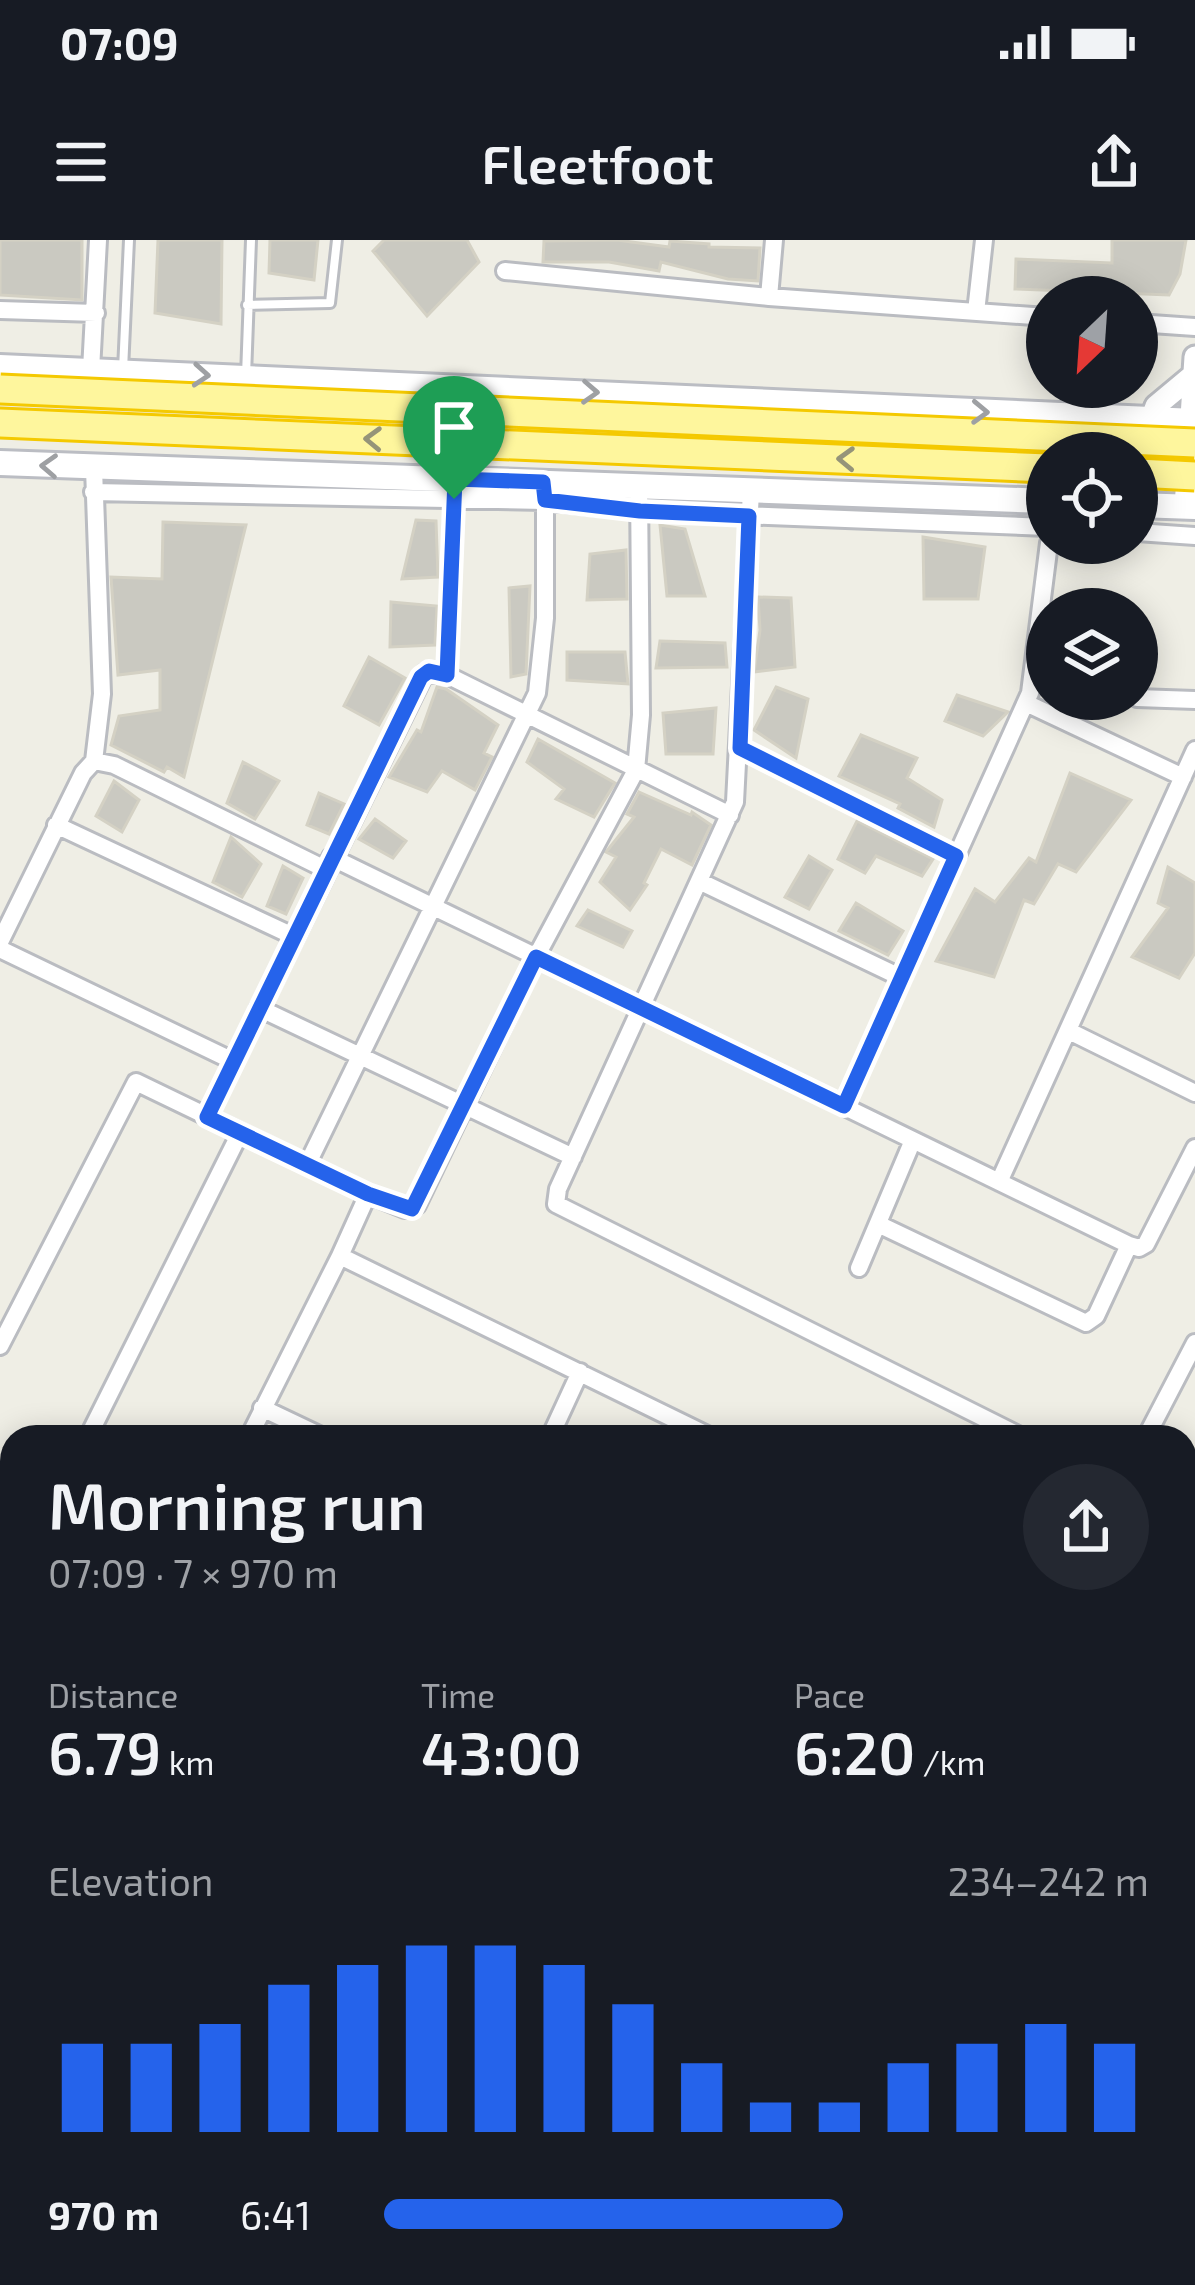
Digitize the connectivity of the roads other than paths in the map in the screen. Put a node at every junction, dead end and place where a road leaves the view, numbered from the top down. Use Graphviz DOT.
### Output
graph roads {
  1 [pos="98,240"];
  2 [pos="129,240"];
  3 [pos="250,240"];
  4 [pos="338,240"];
  5 [pos="774,240"];
  6 [pos="984,240"];
  7 [pos="505,271"];
  8 [pos="770,297"];
  9 [pos="247,305"];
  10 [pos="0,310"];
  11 [pos="976,312"];
  12 [pos="96,313"];
  13 [pos="1026,316"];
  14 [pos="1158,324"];
  15 [pos="1195,327"];
  16 [pos="1193,366"];
  17 [pos="0,367"];
  18 [pos="92,370"];
  19 [pos="123,371"];
  20 [pos="246,378"];
  21 [pos="0,389"];
  22 [pos="1151,420"];
  23 [pos="0,424"];
  24 [pos="1193,429"];
  25 [pos="0,463"];
  26 [pos="1026,467"];
  27 [pos="1158,474"];
  28 [pos="1195,476"];
  29 [pos="93,480"];
  30 [pos="454,489"];
  31 [pos="544,491"];
  32 [pos="640,499"];
  33 [pos="1026,501"];
  34 [pos="750,503"];
  35 [pos="1158,506"];
  36 [pos="1190,507"];
  37 [pos="1026,525"];
  38 [pos="1158,533"];
  39 [pos="1195,536"];
  40 [pos="447,675"];
  41 [pos="1158,699"];
  42 [pos="1195,700"];
  43 [pos="1026,713"];
  44 [pos="529,716"];
  45 [pos="1077,720"];
  46 [pos="740,748"];
  47 [pos="1195,750"];
  48 [pos="94,761"];
  49 [pos="636,770"];
  50 [pos="1183,777"];
  51 [pos="730,815"];
  52 [pos="56,825"];
  53 [pos="956,856"];
  54 [pos="328,863"];
  55 [pos="701,882"];
  56 [pos="431,907"];
  57 [pos="293,936"];
  58 [pos="0,945"];
  59 [pos="536,957"];
  60 [pos="902,978"];
  61 [pos="641,1007"];
  62 [pos="259,1008"];
  63 [pos="1069,1031"];
  64 [pos="360,1056"];
  65 [pos="233,1061"];
  66 [pos="1195,1094"];
  67 [pos="844,1106"];
  68 [pos="464,1107"];
  69 [pos="207,1117"];
  70 [pos="240,1133"];
  71 [pos="913,1140"];
  72 [pos="1195,1148"];
  73 [pos="573,1157"];
  74 [pos="307,1165"];
  75 [pos="999,1182"];
  76 [pos="368,1194"];
  77 [pos="878,1224"];
  78 [pos="1129,1245"];
  79 [pos="340,1256"];
  80 [pos="859,1268"];
  81 [pos="1195,1343"];
  82 [pos="0,1346"];
  83 [pos="580,1372"];
  84 [pos="262,1408"];
  85 [pos="94,1425"];
  86 [pos="254,1425"];
  87 [pos="298,1425"];
  88 [pos="556,1425"];
  89 [pos="687,1425"];
  90 [pos="998,1425"];
  91 [pos="1152,1425"];
  1 -- 12 [label="street"];
  2 -- 19 [label="lane"];
  3 -- 9 [label="lane"];
  4 -- 9 [label="lane"];
  5 -- 8 [label="street"];
  6 -- 11 [label="street"];
  7 -- 8 [label="street"];
  8 -- 11 [label="street"];
  9 -- 20 [label="lane"];
  10 -- 12 [label="street"];
  11 -- 13 [label="street"];
  12 -- 18 [label="street"];
  14 -- 15 [label="street"];
  16 -- 22 [label="street"];
  16 -- 24 [label="street"];
  17 -- 18 [label="main road"];
  18 -- 19 [label="main road"];
  19 -- 20 [label="main road, one-way"];
  20 -- 22 [label="main road, one-way"];
  21 -- 24 [label="highway, bridge"];
  22 -- 24 [label="main road"];
  26 -- 23 [label="highway, one-way"];
  24 -- 36 [label="street"];
  29 -- 25 [label="main road, one-way"];
  27 -- 28 [label="highway, bridge"];
  29 -- 30 [label="main road"];
  29 -- 48 [label="street"];
  30 -- 31 [label="main road"];
  30 -- 40 [label="street"];
  31 -- 32 [label="main road"];
  31 -- 44 [label="street"];
  32 -- 34 [label="main road"];
  32 -- 49 [label="street"];
  33 -- 34 [label="main road"];
  34 -- 37 [label="street"];
  34 -- 46 [label="street"];
  35 -- 36 [label="main road"];
  38 -- 39 [label="street"];
  40 -- 44 [label="street"];
  40 -- 54 [label="street"];
  41 -- 42 [label="street"];
  43 -- 53 [label="street"];
  44 -- 49 [label="street"];
  44 -- 56 [label="street"];
  45 -- 50 [label="street"];
  46 -- 51 [label="street"];
  46 -- 53 [label="street"];
  47 -- 50 [label="street"];
  48 -- 52 [label="street"];
  48 -- 54 [label="street"];
  49 -- 51 [label="street"];
  49 -- 59 [label="street"];
  50 -- 63 [label="street"];
  51 -- 55 [label="street"];
  52 -- 57 [label="street"];
  52 -- 58 [label="street"];
  53 -- 60 [label="street"];
  54 -- 56 [label="street"];
  54 -- 57 [label="street"];
  55 -- 60 [label="street"];
  55 -- 61 [label="street"];
  56 -- 59 [label="street"];
  56 -- 64 [label="street"];
  57 -- 62 [label="street"];
  58 -- 65 [label="street"];
  59 -- 61 [label="street"];
  59 -- 68 [label="street"];
  60 -- 67 [label="street"];
  61 -- 67 [label="street"];
  61 -- 73 [label="street"];
  62 -- 64 [label="street"];
  62 -- 65 [label="street"];
  63 -- 66 [label="street"];
  63 -- 75 [label="street"];
  64 -- 68 [label="street"];
  64 -- 74 [label="street"];
  65 -- 69 [label="street"];
  67 -- 71 [label="street"];
  68 -- 73 [label="street"];
  68 -- 76 [label="street"];
  69 -- 70 [label="street"];
  69 -- 82 [label="street"];
  70 -- 74 [label="street"];
  70 -- 85 [label="street"];
  71 -- 75 [label="street"];
  71 -- 77 [label="street"];
  72 -- 78 [label="street"];
  73 -- 90 [label="street"];
  74 -- 76 [label="street"];
  75 -- 78 [label="street"];
  76 -- 79 [label="street"];
  77 -- 78 [label="street"];
  77 -- 80 [label="street"];
  79 -- 83 [label="street"];
  79 -- 84 [label="street"];
  81 -- 91 [label="street"];
  83 -- 88 [label="street"];
  83 -- 89 [label="street"];
  84 -- 86 [label="street"];
  84 -- 87 [label="street"];
}
